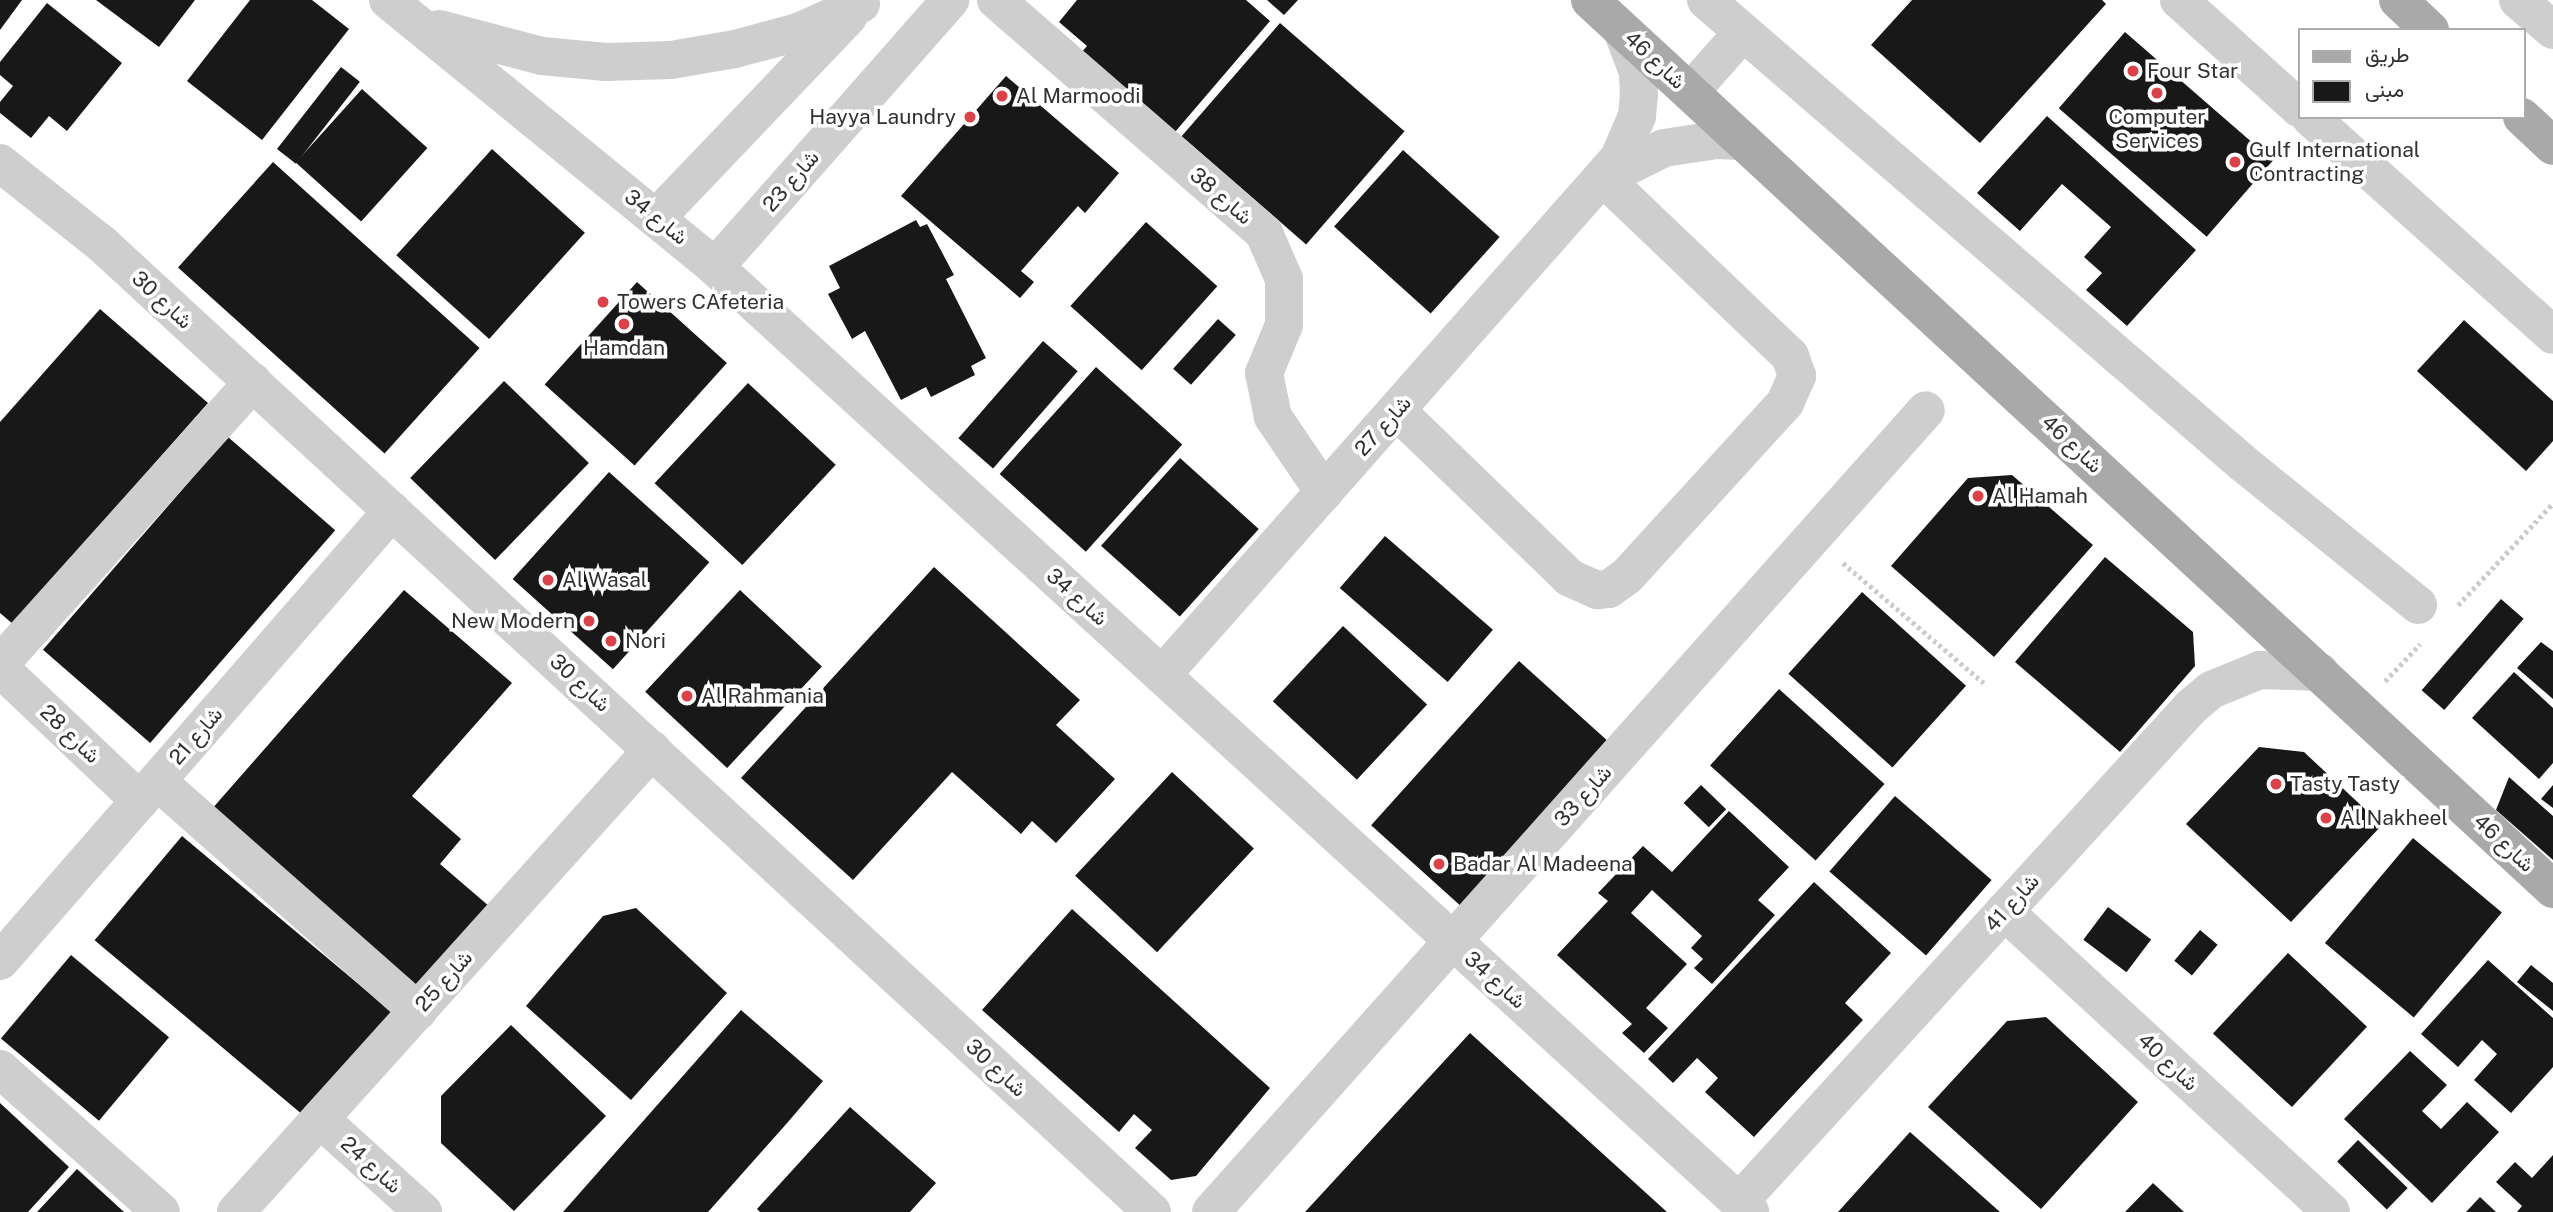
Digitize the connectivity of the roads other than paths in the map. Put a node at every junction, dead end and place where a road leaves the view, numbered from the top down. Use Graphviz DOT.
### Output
graph roads {
  1 [pos="950,0"];
  2 [pos="996,0"];
  3 [pos="1590,0"];
  4 [pos="1706,0"];
  5 [pos="2179,0"];
  6 [pos="2399,0"];
  7 [pos="863,2"];
  8 [pos="403,11"];
  9 [pos="2428,28"];
  10 [pos="1622,30"];
  11 [pos="1743,32"];
  12 [pos="1690,92"];
  13 [pos="2298,107"];
  14 [pos="2312,119"];
  15 [pos="2524,119"];
  16 [pos="1742,141"];
  17 [pos="2553,146"];
  18 [pos="0,163"];
  19 [pos="1604,178"];
  20 [pos="657,217"];
  21 [pos="715,267"];
  22 [pos="2553,335"];
  23 [pos="253,382"];
  24 [pos="1926,410"];
  25 [pos="1397,411"];
  26 [pos="1324,492"];
  27 [pos="392,511"];
  28 [pos="2418,605"];
  29 [pos="0,666"];
  30 [pos="2320,672"];
  31 [pos="1163,675"];
  32 [pos="652,750"];
  33 [pos="148,791"];
  34 [pos="2553,889"];
  35 [pos="2004,911"];
  36 [pos="1453,941"];
  37 [pos="0,961"];
  38 [pos="418,1011"];
  39 [pos="0,1069"];
  40 [pos="320,1119"];
  41 [pos="1744,1207"];
  42 [pos="161,1212"];
  43 [pos="236,1212"];
  44 [pos="423,1212"];
  45 [pos="1152,1212"];
  46 [pos="1211,1212"];
  47 [pos="2331,1212"];
  1 -- 21 [label="street, شارع 23"];
  2 -- 26 [label="street, شارع 38"];
  3 -- 10 [label="main road, شارع 46"];
  4 -- 11 [label="street"];
  5 -- 13 [label="street"];
  6 -- 9 [label="main road"];
  7 -- 8 [label="street"];
  7 -- 20 [label="street"];
  8 -- 20 [label="street, شارع 34"];
  10 -- 12 [label="main road, شارع 46"];
  10 -- 19 [label="street, شارع 27"];
  11 -- 12 [label="street"];
  11 -- 28 [label="street"];
  12 -- 16 [label="main road, شارع 46"];
  14 -- 22 [label="street"];
  15 -- 17 [label="main road"];
  16 -- 19 [label="street, شارع 27"];
  16 -- 30 [label="main road, شارع 46"];
  18 -- 23 [label="street, شارع 30"];
  19 -- 25 [label="street, شارع 27"];
  19 -- 25 [label="street"];
  20 -- 21 [label="street, شارع 34"];
  21 -- 31 [label="street, شارع 34"];
  23 -- 27 [label="street, شارع 30"];
  23 -- 29 [label="street"];
  24 -- 36 [label="street, شارع 33"];
  25 -- 26 [label="street, شارع 27"];
  26 -- 31 [label="street, شارع 27"];
  27 -- 32 [label="street, شارع 30"];
  27 -- 33 [label="street, شارع 21"];
  29 -- 33 [label="street, شارع 28"];
  30 -- 34 [label="main road, شارع 46"];
  30 -- 35 [label="street, شارع 41"];
  31 -- 36 [label="street, شارع 34"];
  32 -- 38 [label="street, شارع 25"];
  32 -- 45 [label="street, شارع 30"];
  33 -- 37 [label="street, شارع 21"];
  33 -- 38 [label="street, شارع 28"];
  35 -- 41 [label="street, شارع 41"];
  35 -- 47 [label="street, شارع 40"];
  36 -- 41 [label="street, شارع 34"];
  36 -- 46 [label="street, شارع 33"];
  38 -- 40 [label="street, شارع 25"];
  39 -- 42 [label="street"];
  40 -- 43 [label="street, شارع 25"];
  40 -- 44 [label="street, شارع 24"];
}
